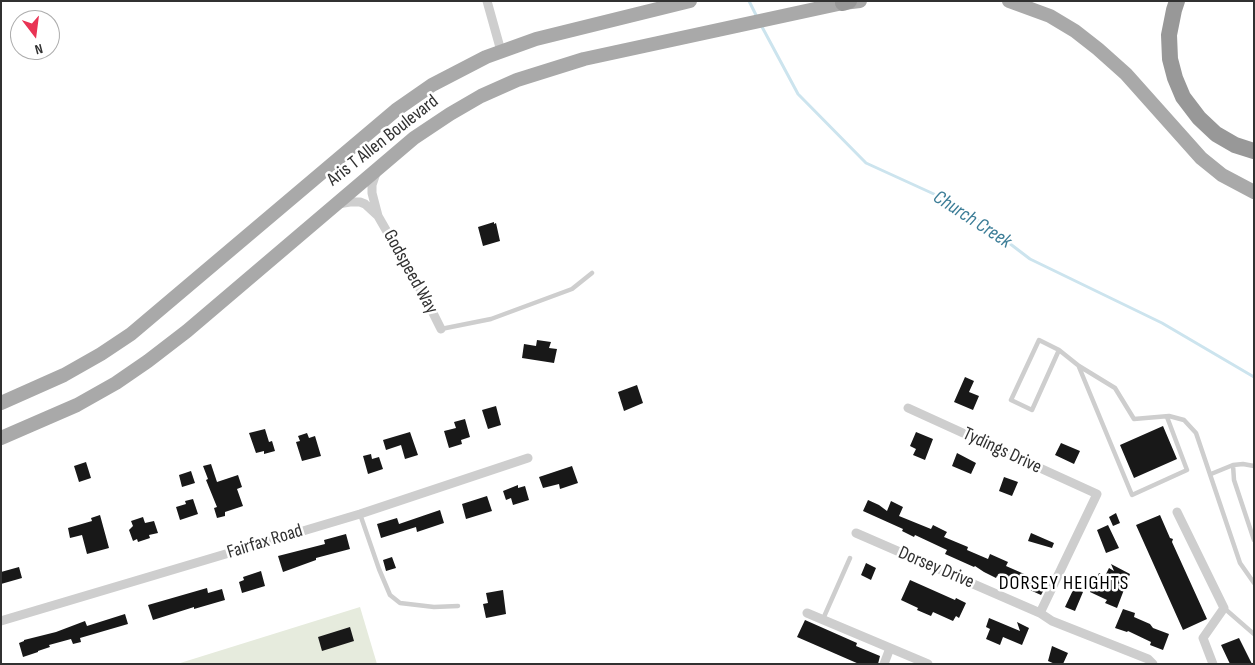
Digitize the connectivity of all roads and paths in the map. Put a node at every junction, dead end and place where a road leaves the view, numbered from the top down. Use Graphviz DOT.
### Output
graph roads {
  1 [pos="487,1"];
  2 [pos="860,1"];
  3 [pos="1009,1"];
  4 [pos="1177,1"];
  5 [pos="689,2"];
  6 [pos="842,3"];
  7 [pos="501,50"];
  8 [pos="1254,151"];
  9 [pos="378,167"];
  10 [pos="1254,192"];
  11 [pos="332,206"];
  12 [pos="378,216"];
  13 [pos="592,273"];
  14 [pos="441,329"];
  15 [pos="1059,350"];
  16 [pos="1079,366"];
  17 [pos="1,403"];
  18 [pos="908,408"];
  19 [pos="1167,417"];
  20 [pos="1,438"];
  21 [pos="528,458"];
  22 [pos="1233,465"];
  23 [pos="1254,466"];
  24 [pos="1210,474"];
  25 [pos="1177,512"];
  26 [pos="360,514"];
  27 [pos="856,533"];
  28 [pos="1254,540"];
  29 [pos="850,558"];
  30 [pos="1254,583"];
  31 [pos="458,606"];
  32 [pos="1224,608"];
  33 [pos="807,613"];
  34 [pos="1040,613"];
  35 [pos="823,619"];
  36 [pos="1,622"];
  37 [pos="1254,634"];
  38 [pos="890,648"];
  39 [pos="884,664"];
  40 [pos="928,664"];
  41 [pos="1153,664"];
  42 [pos="1214,664"];
  1 -- 7 [label="street"];
  2 -- 6 [label="main road, Aris T Allen Boulevard"];
  3 -- 10 [label="main road"];
  4 -- 8 [label="highway"];
  5 -- 7 [label="main road, Aris T Allen Boulevard"];
  6 -- 9 [label="main road, Aris T Allen Boulevard"];
  7 -- 17 [label="main road, Aris T Allen Boulevard"];
  9 -- 11 [label="main road, Aris T Allen Boulevard"];
  9 -- 12 [label="street, Godspeed Way"];
  11 -- 12 [label="street, Godspeed Way"];
  11 -- 20 [label="main road, Aris T Allen Boulevard"];
  12 -- 14 [label="street, Godspeed Way"];
  13 -- 14 [label="lane"];
  15 -- 15 [label="lane"];
  15 -- 16 [label="lane"];
  16 -- 19 [label="lane"];
  16 -- 19 [label="lane"];
  18 -- 34 [label="street, Tydings Drive"];
  19 -- 24 [label="lane"];
  21 -- 26 [label="street, Fairfax Road"];
  22 -- 23 [label="lane"];
  22 -- 24 [label="lane"];
  22 -- 28 [label="lane"];
  24 -- 30 [label="lane"];
  25 -- 32 [label="street"];
  26 -- 31 [label="lane"];
  26 -- 36 [label="street, Fairfax Road"];
  27 -- 34 [label="street, Dorsey Drive"];
  29 -- 35 [label="lane"];
  32 -- 37 [label="lane"];
  32 -- 42 [label="street"];
  33 -- 35 [label="street"];
  34 -- 41 [label="street, Dorsey Drive"];
  35 -- 38 [label="street"];
  38 -- 39 [label="street"];
  38 -- 40 [label="street"];
}
